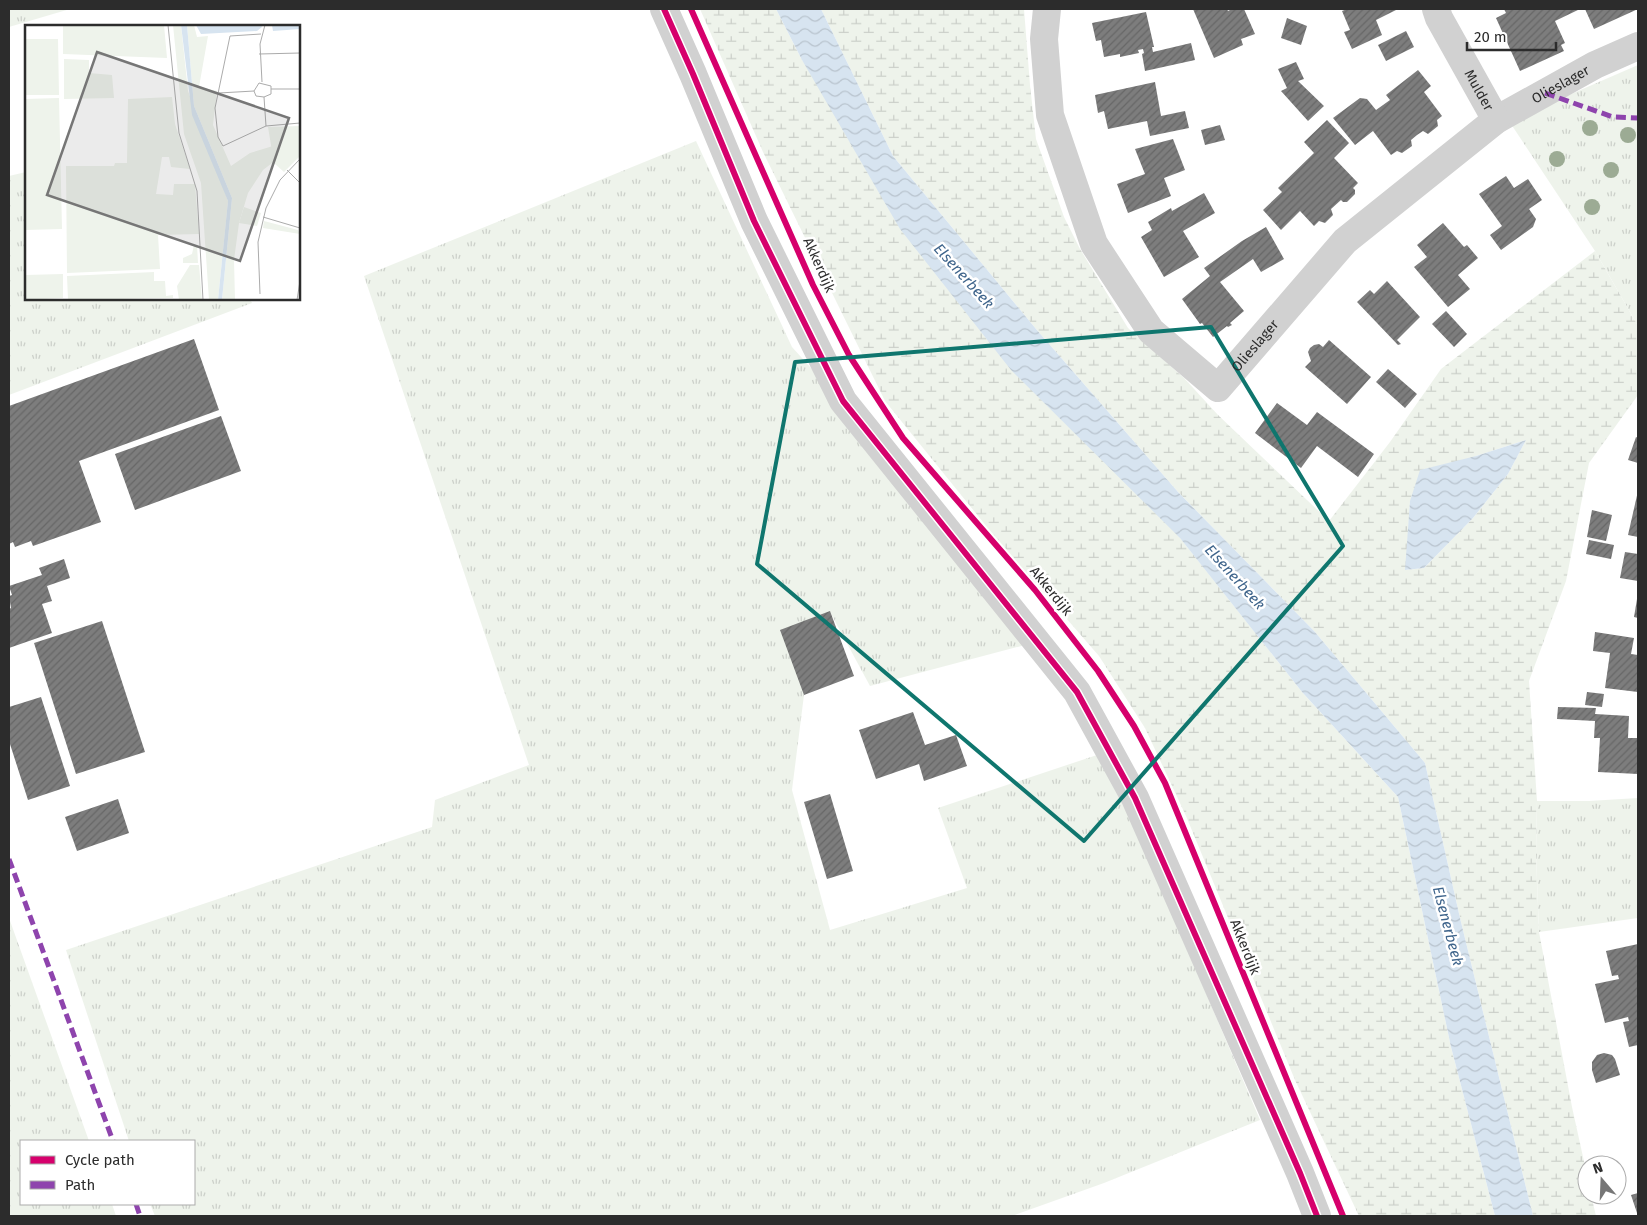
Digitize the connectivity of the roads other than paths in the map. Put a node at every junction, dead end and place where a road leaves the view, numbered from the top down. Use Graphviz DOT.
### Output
graph roads {
  1 [pos="664,9"];
  2 [pos="1047,9"];
  3 [pos="1436,9"];
  4 [pos="1638,46"];
  5 [pos="1496,120"];
  6 [pos="1317,1216"];
  1 -- 6 [label="street"];
  2 -- 5 [label="street, Olieslager"];
  3 -- 5 [label="street, Mulder"];
  4 -- 5 [label="street, Olieslager"];
}
